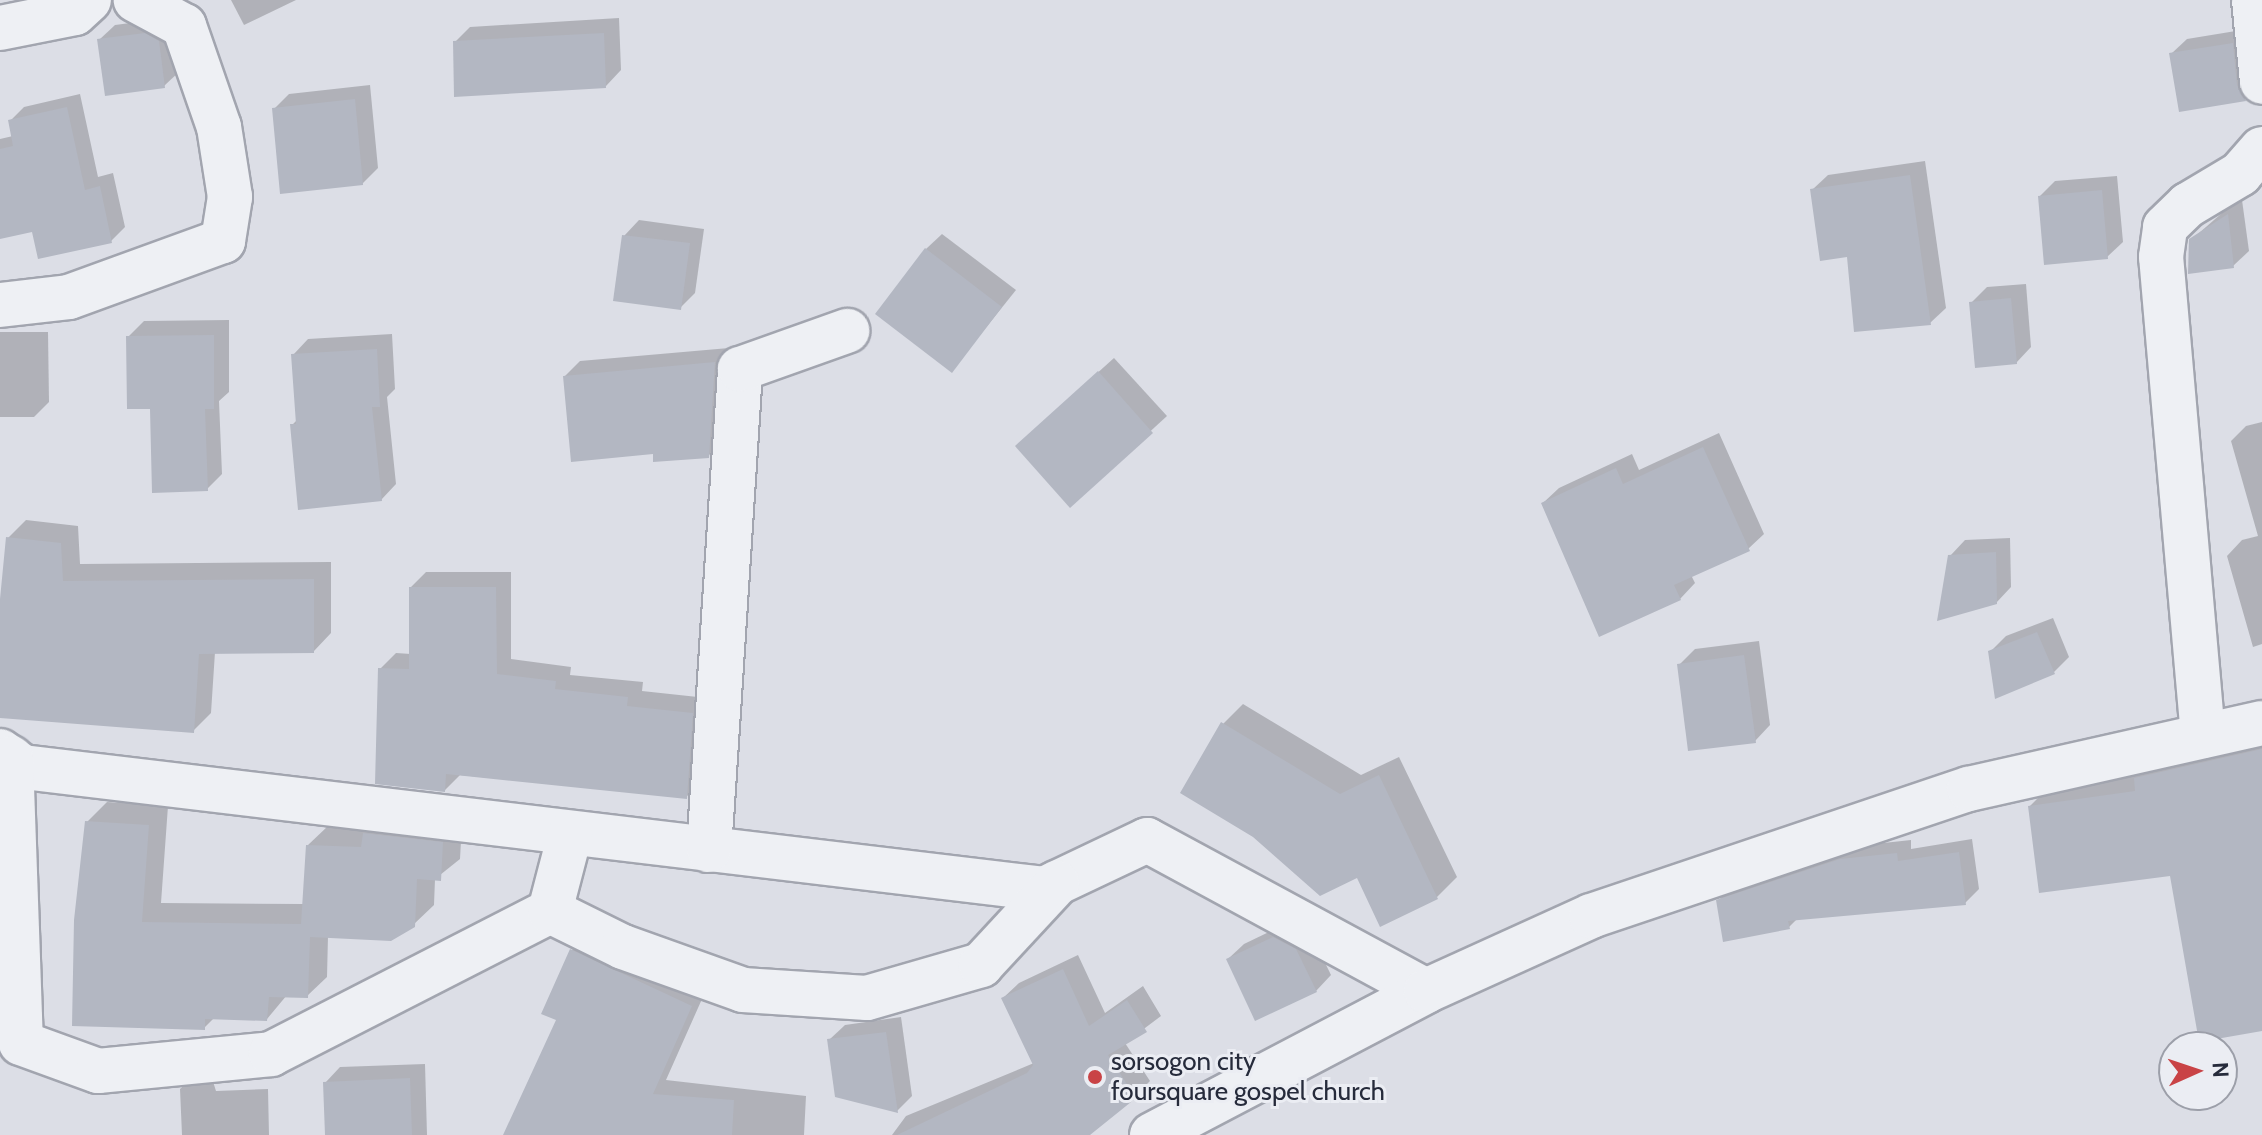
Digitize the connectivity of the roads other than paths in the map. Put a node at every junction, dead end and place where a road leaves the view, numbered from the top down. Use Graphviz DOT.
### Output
graph roads {
  1 [pos="89,0"];
  2 [pos="136,0"];
  3 [pos="2254,0"];
  4 [pos="0,28"];
  5 [pos="2262,82"];
  6 [pos="2262,149"];
  7 [pos="0,305"];
  8 [pos="847,331"];
  9 [pos="2262,723"];
  10 [pos="2203,736"];
  11 [pos="5,754"];
  12 [pos="570,834"];
  13 [pos="709,850"];
  14 [pos="1057,883"];
  15 [pos="550,911"];
  16 [pos="1426,991"];
  17 [pos="1152,1135"];
  1 -- 4 [label="street"];
  2 -- 7 [label="street"];
  3 -- 5 [label="street"];
  6 -- 10 [label="street"];
  8 -- 13 [label="street"];
  9 -- 10 [label="street"];
  10 -- 16 [label="street"];
  11 -- 12 [label="street"];
  11 -- 15 [label="street"];
  12 -- 13 [label="street"];
  12 -- 15 [label="street"];
  13 -- 14 [label="street"];
  14 -- 15 [label="street"];
  14 -- 16 [label="street"];
  16 -- 17 [label="street"];
}
